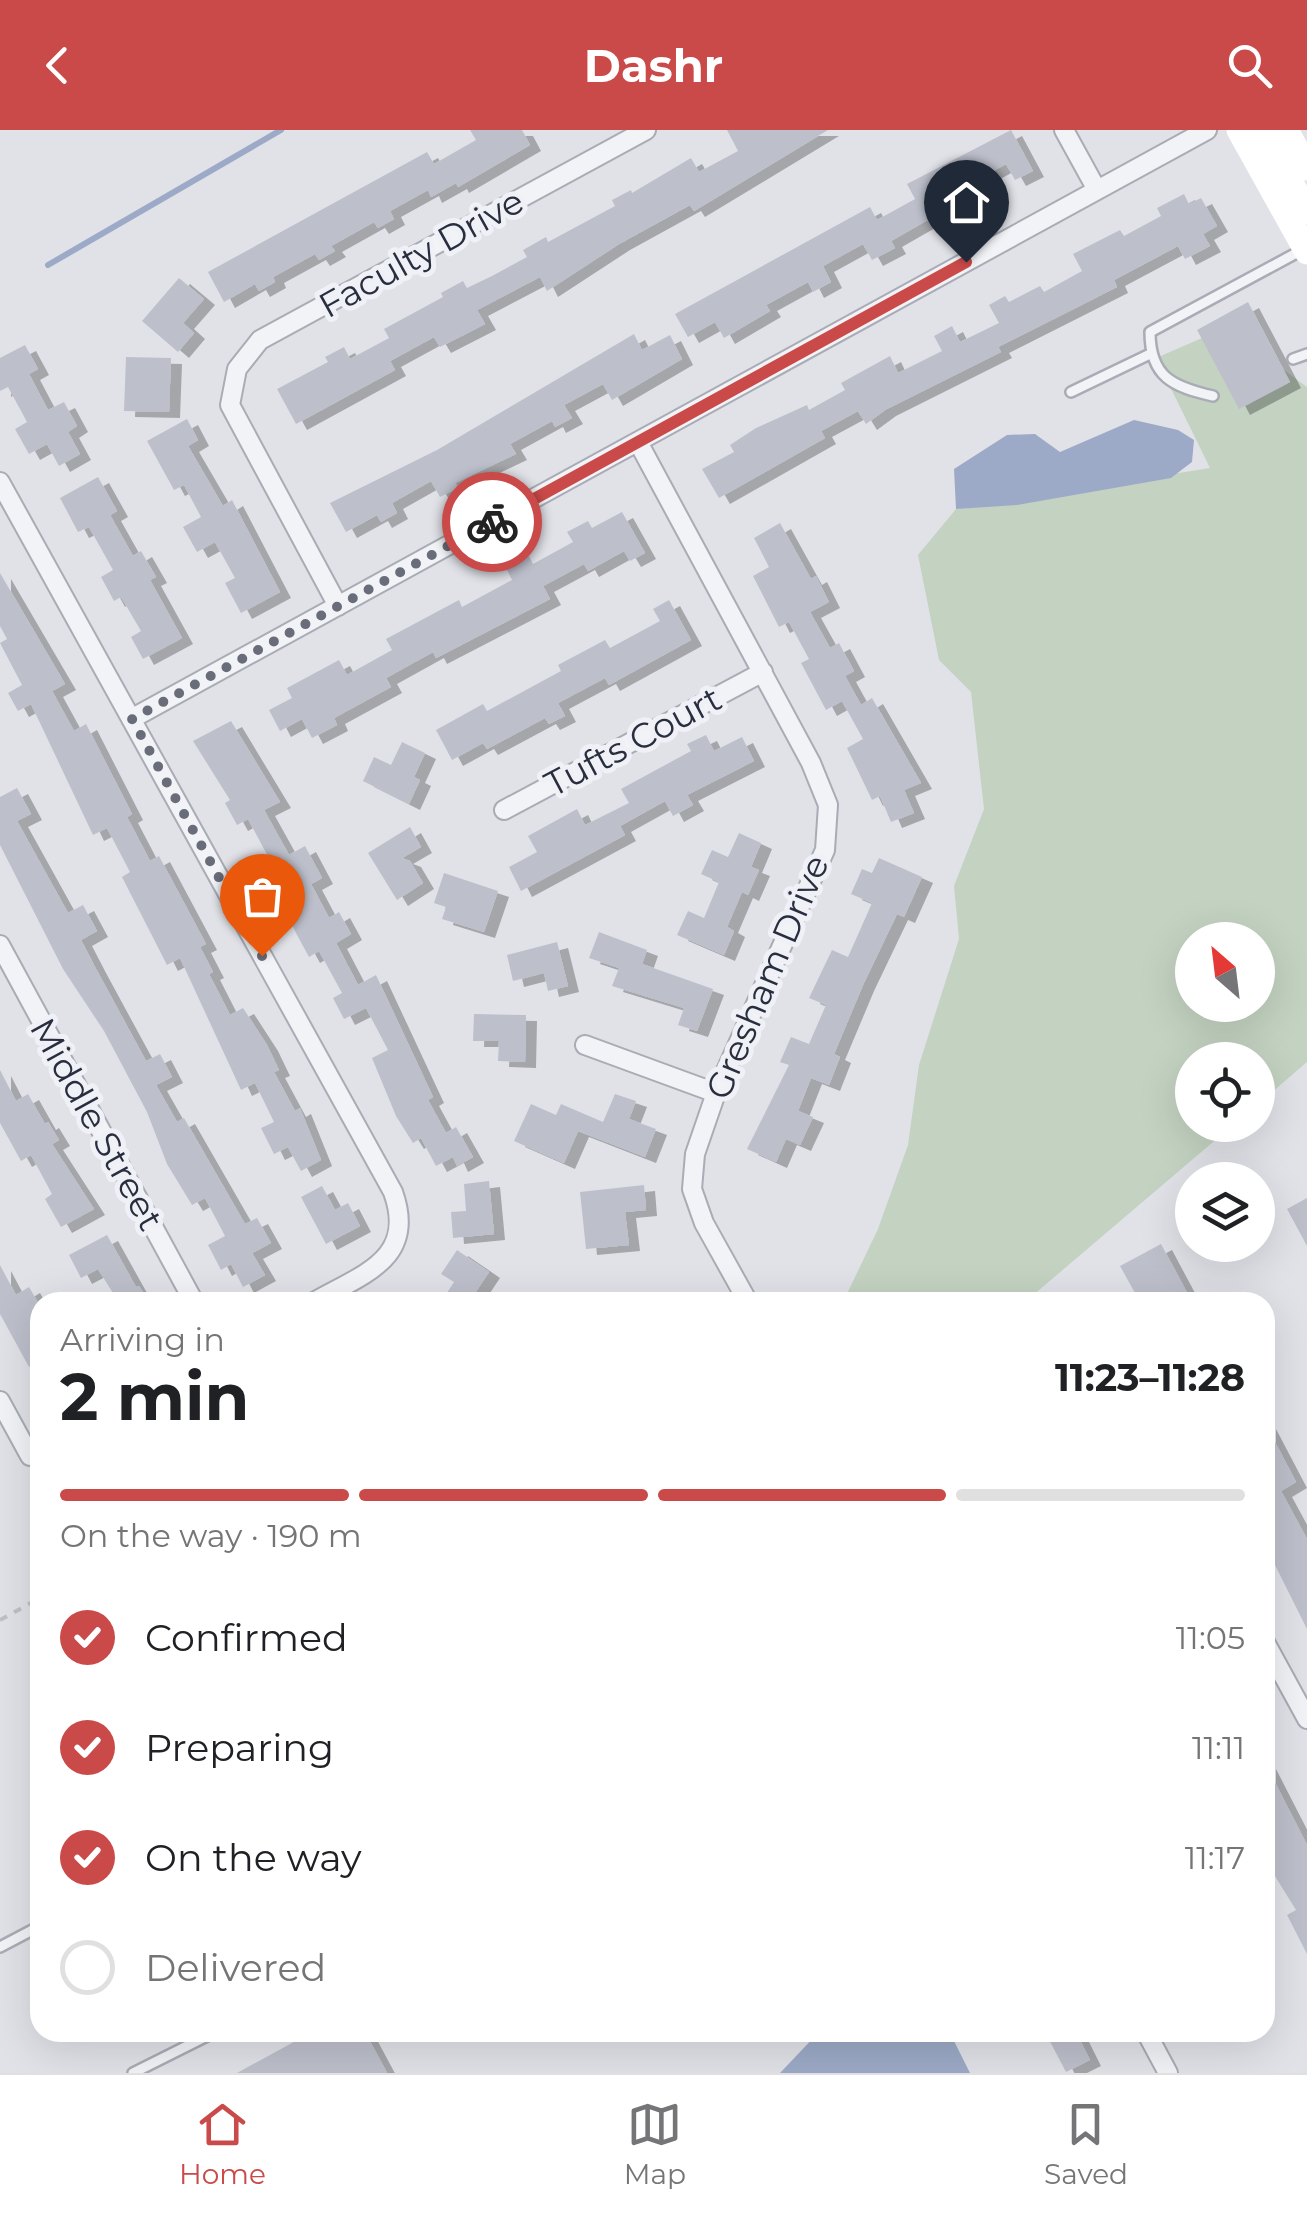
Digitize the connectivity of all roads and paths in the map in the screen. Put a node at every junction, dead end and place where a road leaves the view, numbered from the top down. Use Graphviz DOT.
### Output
graph roads {
  1 [pos="646,130"];
  2 [pos="1064,130"];
  3 [pos="1207,130"];
  4 [pos="1239,130"];
  5 [pos="1257,130"];
  6 [pos="1286,130"];
  7 [pos="1307,168"];
  8 [pos="1097,190"];
  9 [pos="1307,212"];
  10 [pos="1306,250"];
  11 [pos="1150,354"];
  12 [pos="1307,354"];
  13 [pos="1293,360"];
  14 [pos="1071,392"];
  15 [pos="1213,396"];
  16 [pos="638,442"];
  17 [pos="0,482"];
  18 [pos="338,606"];
  19 [pos="762,672"];
  20 [pos="132,719"];
  21 [pos="504,810"];
  22 [pos="0,946"];
  23 [pos="585,1046"];
  24 [pos="716,1093"];
  25 [pos="189,1292"];
  26 [pos="331,1292"];
  27 [pos="742,1292"];
  28 [pos="0,1401"];
  29 [pos="30,1446"];
  30 [pos="30,1604"];
  31 [pos="0,1620"];
  32 [pos="1275,1660"];
  33 [pos="1307,1718"];
  34 [pos="30,1931"];
  35 [pos="0,1947"];
  36 [pos="195,2042"];
  37 [pos="1151,2042"];
  38 [pos="133,2073"];
  39 [pos="1168,2073"];
  1 -- 18 [label="street, Faculty Drive"];
  2 -- 8 [label="street"];
  3 -- 8 [label="street"];
  4 -- 10 [label="main road"];
  5 -- 9 [label="main road"];
  6 -- 7 [label="main road"];
  8 -- 16 [label="street"];
  10 -- 11 [label="lane"];
  11 -- 14 [label="lane"];
  11 -- 15 [label="lane"];
  12 -- 13 [label="lane"];
  16 -- 18 [label="street"];
  16 -- 19 [label="street, Gresham Drive"];
  17 -- 20 [label="street"];
  18 -- 20 [label="street"];
  19 -- 21 [label="street, Tufts Court"];
  19 -- 24 [label="street, Gresham Drive"];
  20 -- 26 [label="street"];
  22 -- 25 [label="street, Middle Street"];
  23 -- 24 [label="street"];
  24 -- 27 [label="street, Gresham Drive"];
  28 -- 29 [label="street"];
  30 -- 31 [label="path"];
  32 -- 33 [label="street"];
  34 -- 35 [label="lane"];
  36 -- 38 [label="lane"];
  37 -- 39 [label="street"];
}
